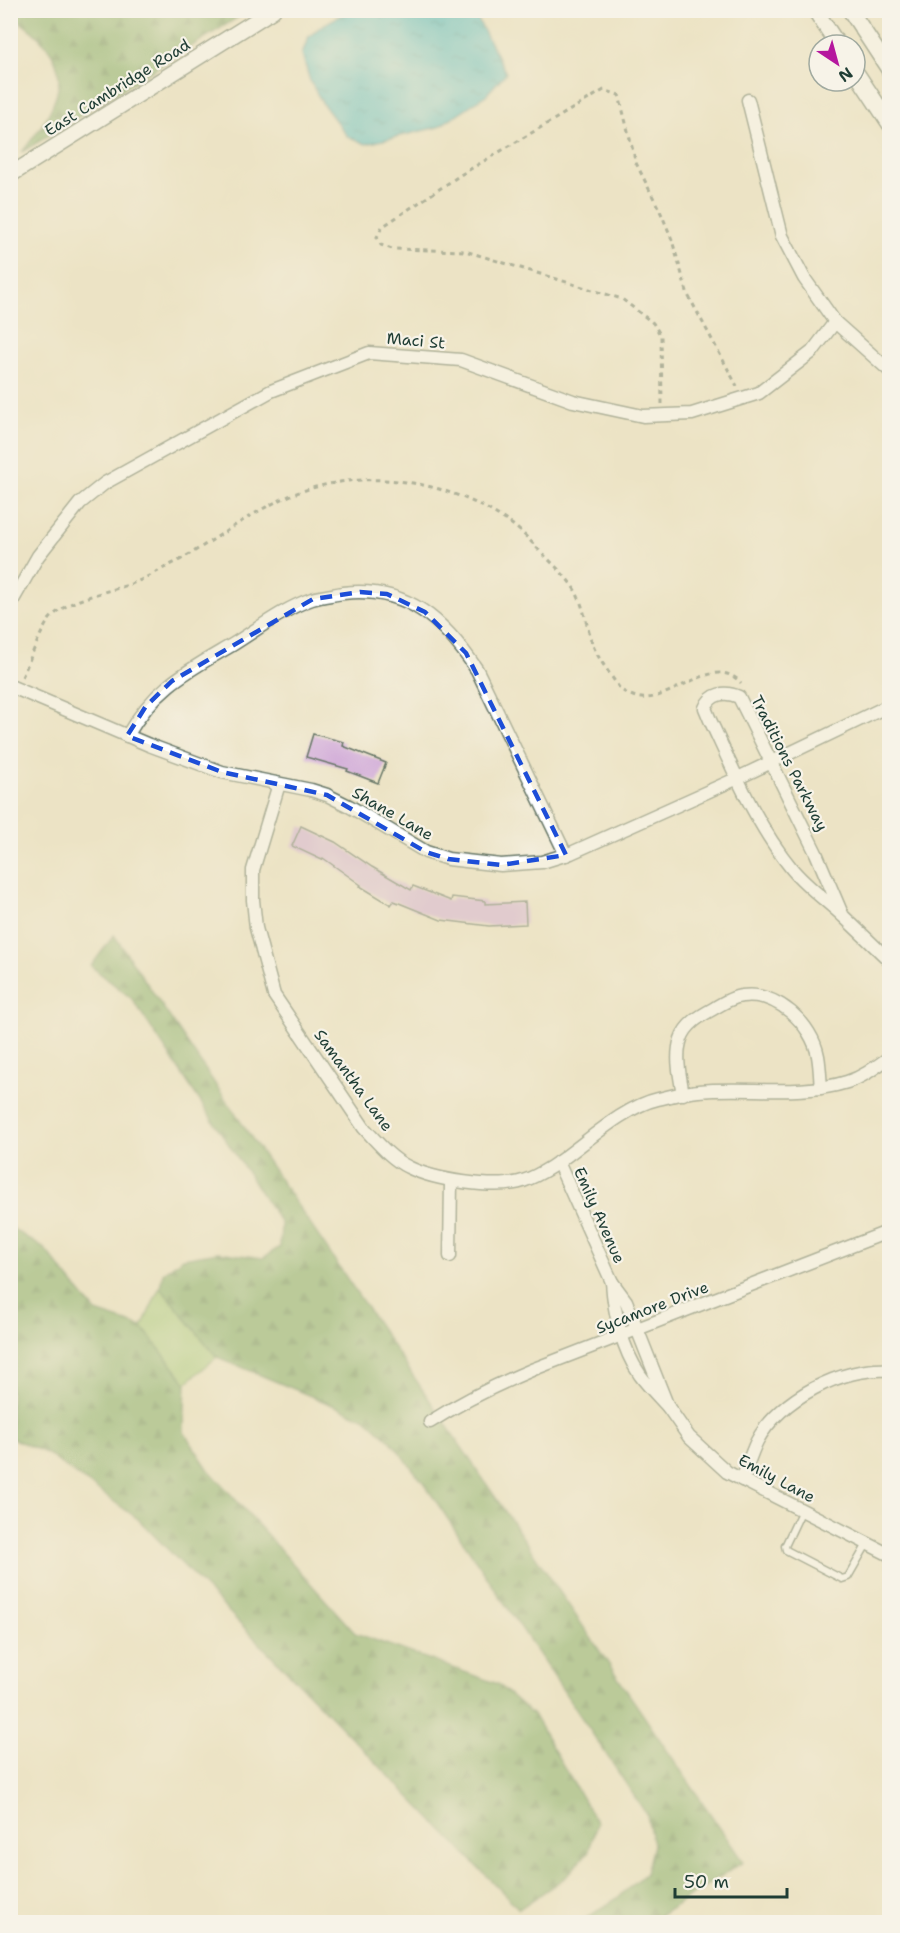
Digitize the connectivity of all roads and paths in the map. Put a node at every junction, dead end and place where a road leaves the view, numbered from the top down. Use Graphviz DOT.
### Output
graph roads {
  1 [pos="273,10"];
  2 [pos="815,10"];
  3 [pos="850,10"];
  4 [pos="830,33"];
  5 [pos="890,71"];
  6 [pos="867,88"];
  7 [pos="748,100"];
  8 [pos="888,118"];
  9 [pos="10,175"];
  10 [pos="835,322"];
  11 [pos="890,371"];
  12 [pos="744,398"];
  13 [pos="662,415"];
  14 [pos="10,605"];
  15 [pos="22,677"];
  16 [pos="10,686"];
  17 [pos="745,687"];
  18 [pos="890,705"];
  19 [pos="128,736"];
  20 [pos="772,762"];
  21 [pos="738,778"];
  22 [pos="279,784"];
  23 [pos="566,855"];
  24 [pos="843,916"];
  25 [pos="890,961"];
  26 [pos="890,1057"];
  27 [pos="821,1088"];
  28 [pos="683,1094"];
  29 [pos="558,1162"];
  30 [pos="451,1181"];
  31 [pos="890,1231"];
  32 [pos="450,1256"];
  33 [pos="612,1282"];
  34 [pos="638,1330"];
  35 [pos="622,1336"];
  36 [pos="890,1370"];
  37 [pos="668,1407"];
  38 [pos="430,1422"];
  39 [pos="742,1480"];
  40 [pos="802,1510"];
  41 [pos="867,1544"];
  42 [pos="890,1556"];
  1 -- 9 [label="street, East Cambridge Road"];
  2 -- 4 [label="street"];
  3 -- 5 [label="street"];
  6 -- 8 [label="street"];
  7 -- 10 [label="street"];
  10 -- 11 [label="street"];
  10 -- 12 [label="street, Maci St"];
  12 -- 13 [label="street, Maci St"];
  12 -- 13 [label="path"];
  13 -- 14 [label="street, Maci St"];
  15 -- 17 [label="path"];
  16 -- 19 [label="street, Shane Lane"];
  18 -- 20 [label="street, Shane Lane"];
  19 -- 22 [label="street, Shane Lane"];
  19 -- 23 [label="street"];
  20 -- 21 [label="street, Shane Lane"];
  20 -- 21 [label="street, Traditions Parkway"];
  20 -- 24 [label="street, Traditions Parkway"];
  21 -- 23 [label="street, Shane Lane"];
  21 -- 24 [label="street, Traditions Parkway"];
  22 -- 23 [label="street, Shane Lane"];
  22 -- 30 [label="street, Samantha Lane"];
  24 -- 25 [label="street, Traditions Parkway"];
  26 -- 27 [label="street, Samantha Lane"];
  27 -- 28 [label="street, Samantha Lane"];
  27 -- 28 [label="street"];
  28 -- 29 [label="street, Samantha Lane"];
  29 -- 30 [label="street, Samantha Lane"];
  29 -- 33 [label="street, Emily Avenue"];
  30 -- 32 [label="street"];
  31 -- 34 [label="street, Sycamore Drive"];
  33 -- 34 [label="street, Emily Avenue"];
  33 -- 35 [label="street, Emily Avenue"];
  34 -- 35 [label="street, Sycamore Drive"];
  34 -- 37 [label="street, Emily Lane"];
  35 -- 37 [label="street, Emily Lane"];
  35 -- 38 [label="street, Sycamore Drive"];
  36 -- 39 [label="street"];
  37 -- 39 [label="street, Emily Lane"];
  39 -- 40 [label="street, Emily Lane"];
  40 -- 41 [label="street, Emily Lane"];
  40 -- 41 [label="lane"];
  41 -- 42 [label="street, Emily Lane"];
}
